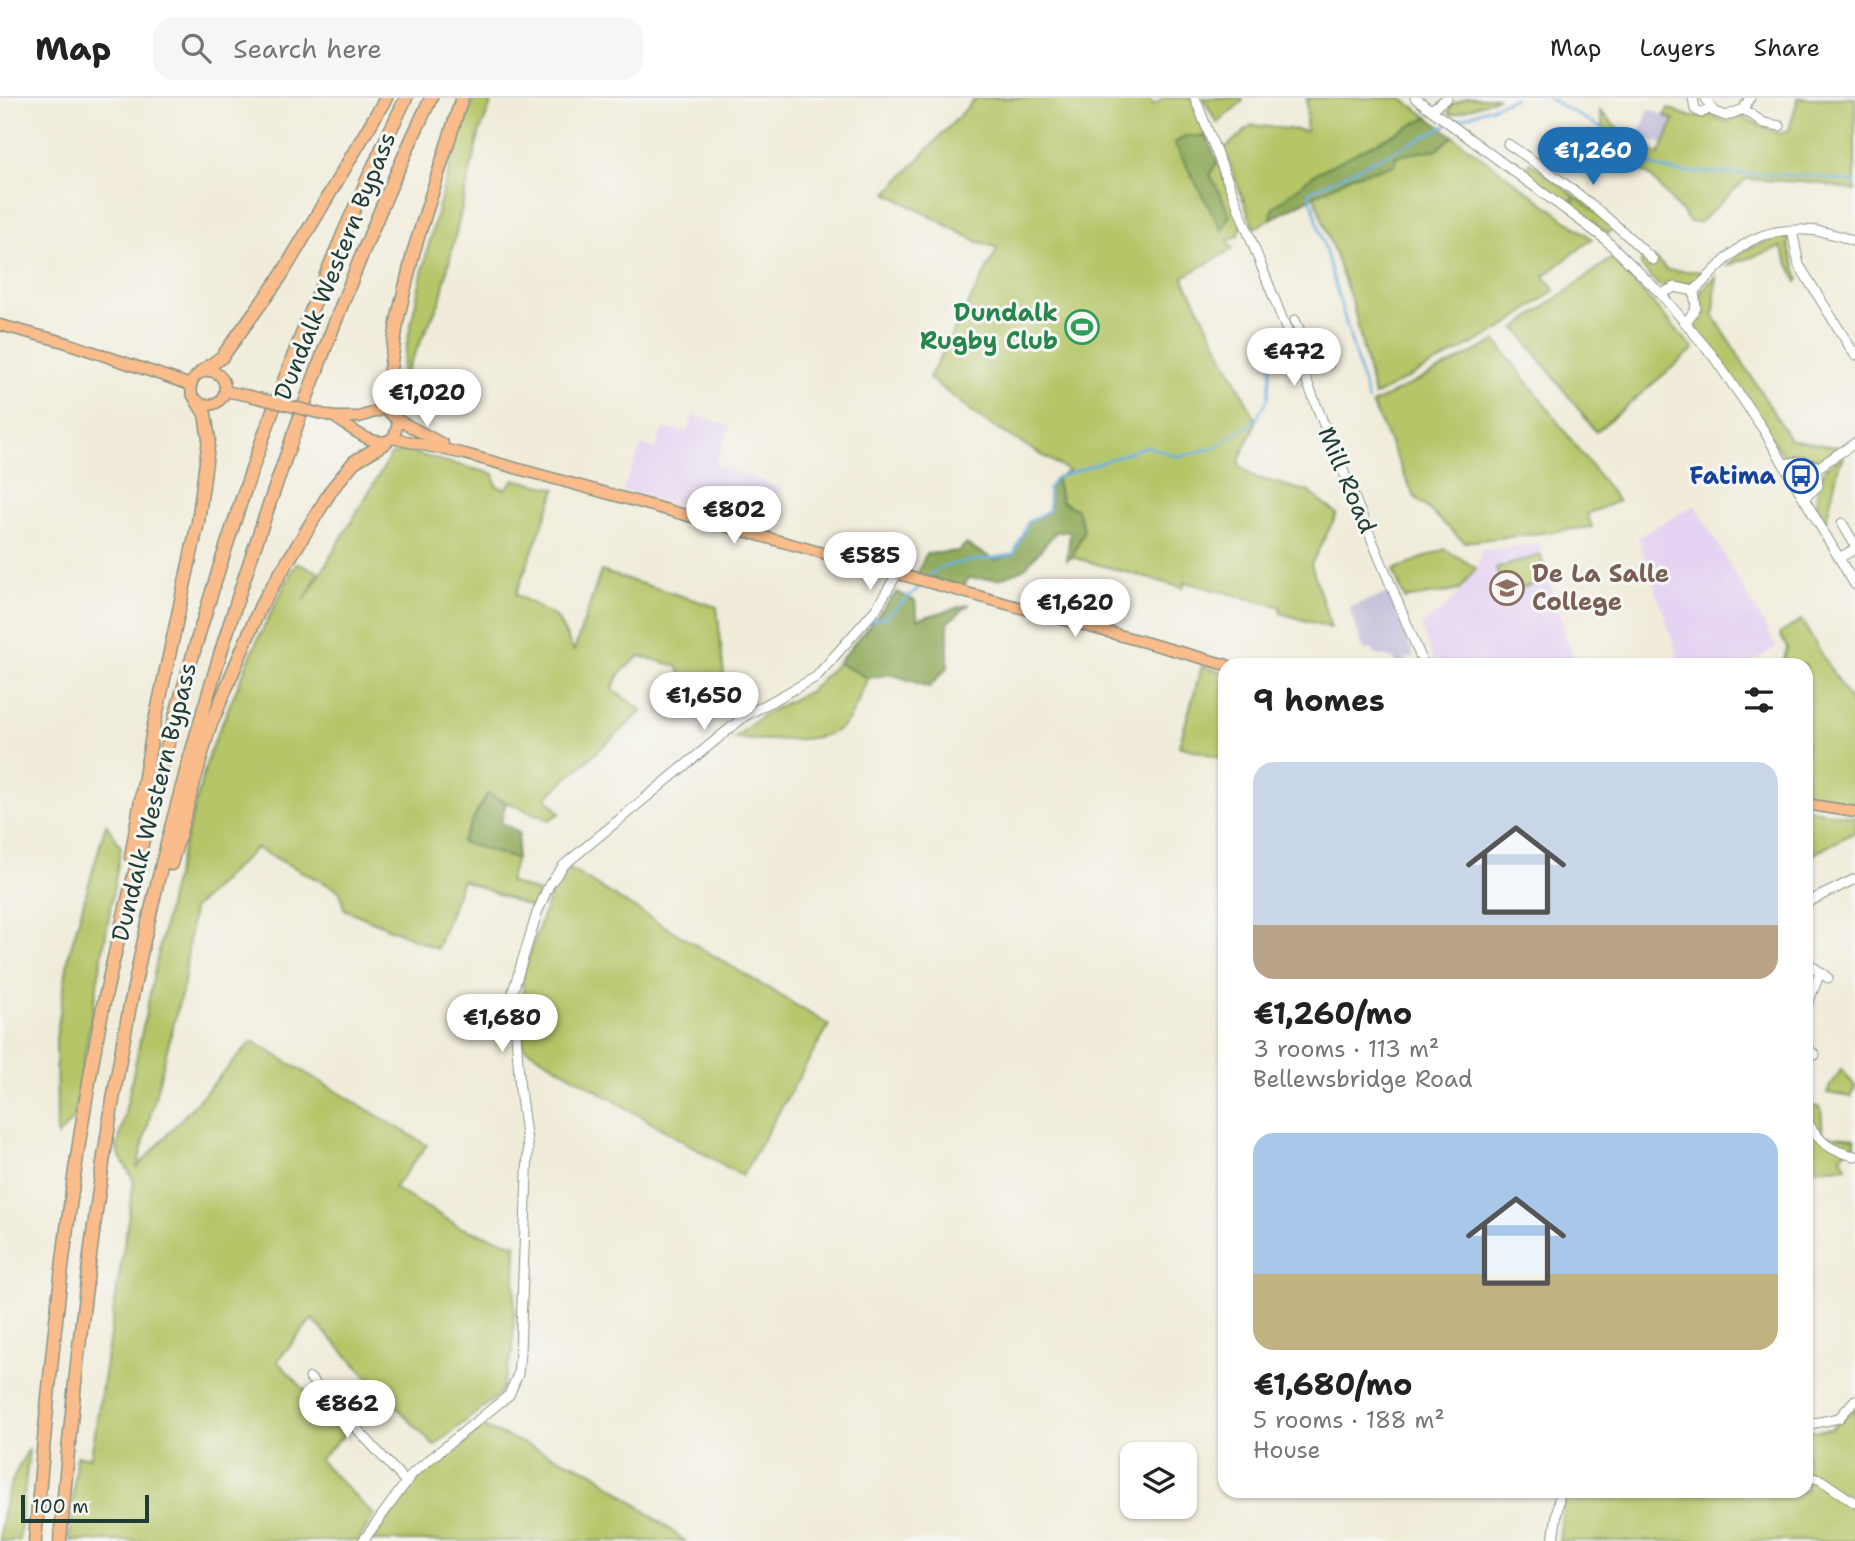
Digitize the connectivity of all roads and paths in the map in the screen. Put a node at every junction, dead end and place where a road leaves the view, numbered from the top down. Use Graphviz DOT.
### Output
graph roads {
  1 [pos="386,98"];
  2 [pos="406,98"];
  3 [pos="431,98"];
  4 [pos="462,98"];
  5 [pos="1195,98"];
  6 [pos="1415,98"];
  7 [pos="1447,98"];
  8 [pos="1693,98"];
  9 [pos="1706,98"];
  10 [pos="1750,98"];
  11 [pos="1711,108"];
  12 [pos="1743,109"];
  13 [pos="1431,110"];
  14 [pos="1780,126"];
  15 [pos="1502,162"];
  16 [pos="1792,230"];
  17 [pos="1855,242"];
  18 [pos="1644,251"];
  19 [pos="1653,260"];
  20 [pos="1632,264"];
  21 [pos="1694,291"];
  22 [pos="1661,294"];
  23 [pos="1295,320"];
  24 [pos="1686,323"];
  25 [pos="0,325"];
  26 [pos="1854,353"];
  27 [pos="201,372"];
  28 [pos="1304,373"];
  29 [pos="191,385"];
  30 [pos="225,391"];
  31 [pos="197,401"];
  32 [pos="371,412"];
  33 [pos="334,417"];
  34 [pos="395,417"];
  35 [pos="369,439"];
  36 [pos="389,440"];
  37 [pos="1855,443"];
  38 [pos="458,452"];
  39 [pos="1784,464"];
  40 [pos="1817,468"];
  41 [pos="1804,498"];
  42 [pos="1842,523"];
  43 [pos="1855,547"];
  44 [pos="1839,558"];
  45 [pos="897,574"];
  46 [pos="1855,585"];
  47 [pos="1421,658"];
  48 [pos="1218,663"];
  49 [pos="1813,805"];
  50 [pos="1855,812"];
  51 [pos="1855,879"];
  52 [pos="1813,900"];
  53 [pos="1813,966"];
  54 [pos="1813,995"];
  55 [pos="103,1006"];
  56 [pos="1813,1132"];
  57 [pos="1855,1156"];
  58 [pos="85,1284"];
  59 [pos="310,1378"];
  60 [pos="1855,1400"];
  61 [pos="1813,1424"];
  62 [pos="1813,1478"];
  63 [pos="405,1481"];
  64 [pos="1559,1498"];
  65 [pos="1855,1503"];
  66 [pos="35,1541"];
  67 [pos="60,1541"];
  68 [pos="363,1541"];
  69 [pos="1553,1541"];
  1 -- 27 [label="highway"];
  2 -- 55 [label="highway, Dundalk Western Bypass"];
  3 -- 58 [label="highway, Dundalk Western Bypass"];
  4 -- 34 [label="highway"];
  5 -- 28 [label="street, Mill Road"];
  6 -- 13 [label="street"];
  7 -- 13 [label="street"];
  8 -- 11 [label="street"];
  9 -- 11 [label="street"];
  10 -- 12 [label="street"];
  11 -- 12 [label="street"];
  12 -- 14 [label="street"];
  13 -- 15 [label="street"];
  15 -- 18 [label="street"];
  15 -- 20 [label="street"];
  16 -- 17 [label="street"];
  16 -- 21 [label="street"];
  16 -- 26 [label="street"];
  18 -- 19 [label="street"];
  18 -- 20 [label="street"];
  20 -- 22 [label="street"];
  21 -- 22 [label="street"];
  21 -- 24 [label="street"];
  22 -- 24 [label="street"];
  23 -- 28 [label="street"];
  24 -- 39 [label="street"];
  25 -- 29 [label="main road"];
  27 -- 29 [label="main road"];
  27 -- 30 [label="main road"];
  28 -- 47 [label="street, Mill Road"];
  29 -- 31 [label="main road"];
  30 -- 31 [label="main road"];
  30 -- 33 [label="main road, bridge"];
  31 -- 55 [label="highway"];
  32 -- 33 [label="main road"];
  32 -- 34 [label="main road"];
  32 -- 35 [label="main road"];
  33 -- 35 [label="main road"];
  34 -- 36 [label="main road"];
  34 -- 38 [label="main road"];
  35 -- 36 [label="main road"];
  36 -- 38 [label="main road"];
  36 -- 58 [label="highway"];
  37 -- 40 [label="street"];
  38 -- 45 [label="main road"];
  39 -- 40 [label="street"];
  39 -- 41 [label="street"];
  40 -- 41 [label="street"];
  41 -- 44 [label="street"];
  42 -- 43 [label="street"];
  43 -- 44 [label="street"];
  44 -- 46 [label="street"];
  45 -- 48 [label="main road"];
  45 -- 63 [label="street"];
  49 -- 50 [label="main road"];
  51 -- 52 [label="street"];
  53 -- 54 [label="street"];
  55 -- 66 [label="highway, Dundalk Western Bypass"];
  56 -- 57 [label="street"];
  58 -- 67 [label="highway, Dundalk Western Bypass"];
  59 -- 63 [label="street"];
  60 -- 61 [label="street"];
  62 -- 65 [label="street"];
  63 -- 68 [label="street"];
  64 -- 69 [label="street"];
}
